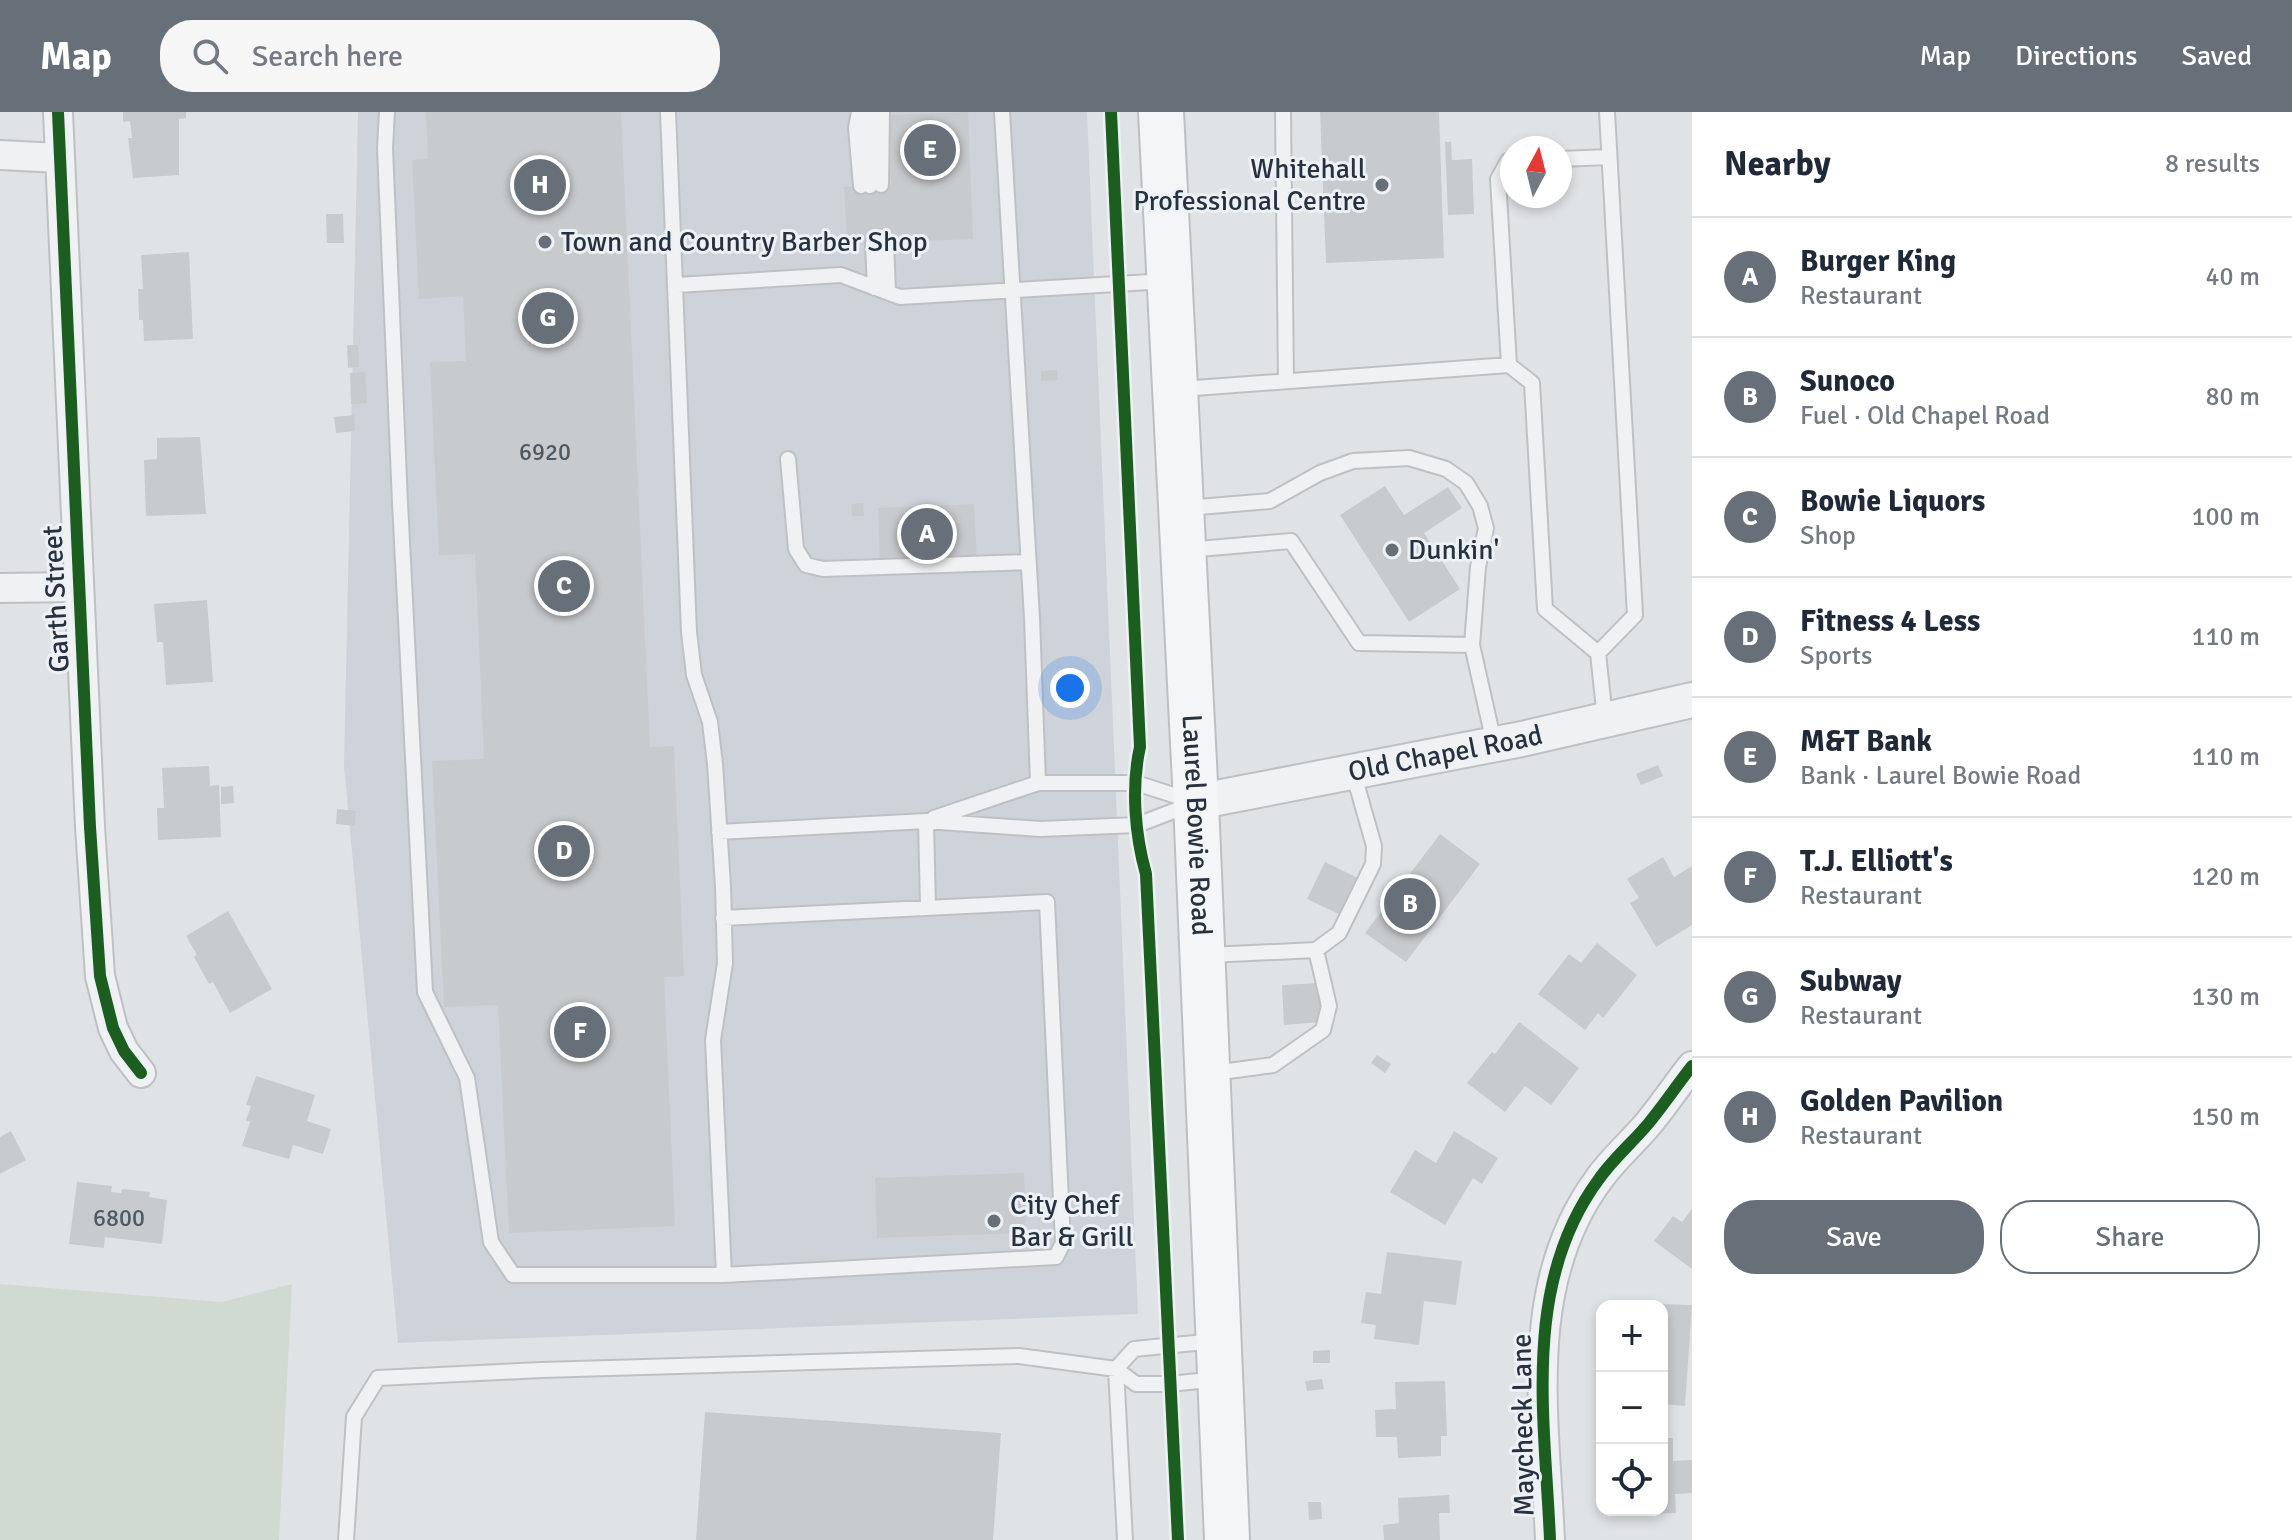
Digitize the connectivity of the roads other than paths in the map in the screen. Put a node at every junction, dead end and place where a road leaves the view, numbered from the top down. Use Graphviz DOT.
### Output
graph roads {
  1 [pos="58,112"];
  2 [pos="387,112"];
  3 [pos="668,112"];
  4 [pos="859,112"];
  5 [pos="868,112"];
  6 [pos="882,112"];
  7 [pos="1002,112"];
  8 [pos="1161,112"];
  9 [pos="1283,112"];
  10 [pos="1607,112"];
  11 [pos="0,155"];
  12 [pos="1609,157"];
  13 [pos="59,158"];
  14 [pos="1572,159"];
  15 [pos="1500,175"];
  16 [pos="870,186"];
  17 [pos="1168,281"];
  18 [pos="677,285"];
  19 [pos="877,288"];
  20 [pos="1012,291"];
  21 [pos="1509,365"];
  22 [pos="1286,381"];
  23 [pos="1173,390"];
  24 [pos="788,459"];
  25 [pos="1181,530"];
  26 [pos="1029,562"];
  27 [pos="79,587"];
  28 [pos="0,588"];
  29 [pos="1472,645"];
  30 [pos="1598,653"];
  31 [pos="1692,700"];
  32 [pos="1605,720"];
  33 [pos="1494,743"];
  34 [pos="1353,772"];
  35 [pos="1038,783"];
  36 [pos="1196,802"];
  37 [pos="926,821"];
  38 [pos="719,832"];
  39 [pos="928,908"];
  40 [pos="723,918"];
  41 [pos="1316,950"];
  42 [pos="1203,956"];
  43 [pos="1692,1066"];
  44 [pos="141,1073"];
  45 [pos="1208,1074"];
  46 [pos="724,1275"];
  47 [pos="1220,1360"];
  48 [pos="1116,1369"];
  49 [pos="346,1540"];
  50 [pos="1125,1540"];
  51 [pos="1227,1540"];
  52 [pos="1550,1540"];
  1 -- 13 [label="street, Garth Street"];
  2 -- 46 [label="lane"];
  3 -- 18 [label="lane"];
  4 -- 16 [label="lane"];
  5 -- 16 [label="lane"];
  6 -- 16 [label="lane"];
  7 -- 20 [label="lane"];
  8 -- 17 [label="main road, Laurel Bowie Road"];
  9 -- 22 [label="lane"];
  10 -- 12 [label="lane"];
  11 -- 13 [label="street"];
  12 -- 14 [label="lane"];
  12 -- 30 [label="lane"];
  13 -- 27 [label="street, Garth Street"];
  15 -- 21 [label="lane"];
  17 -- 20 [label="lane"];
  17 -- 23 [label="main road, Laurel Bowie Road"];
  18 -- 19 [label="lane"];
  18 -- 38 [label="lane"];
  19 -- 19 [label="lane"];
  19 -- 20 [label="lane"];
  20 -- 26 [label="lane"];
  21 -- 22 [label="lane"];
  21 -- 30 [label="lane"];
  22 -- 23 [label="lane"];
  23 -- 25 [label="main road, Laurel Bowie Road"];
  24 -- 26 [label="lane"];
  25 -- 29 [label="lane"];
  25 -- 29 [label="lane"];
  25 -- 36 [label="main road, Laurel Bowie Road"];
  26 -- 35 [label="lane"];
  27 -- 28 [label="street"];
  27 -- 44 [label="street, Garth Street"];
  29 -- 33 [label="lane"];
  30 -- 32 [label="lane"];
  31 -- 32 [label="street, Old Chapel Road"];
  32 -- 33 [label="street, Old Chapel Road"];
  33 -- 34 [label="street, Old Chapel Road"];
  34 -- 36 [label="street, Old Chapel Road"];
  34 -- 41 [label="lane"];
  35 -- 36 [label="lane"];
  35 -- 37 [label="lane"];
  36 -- 37 [label="lane"];
  36 -- 42 [label="main road, Laurel Bowie Road"];
  37 -- 38 [label="lane"];
  37 -- 39 [label="lane"];
  38 -- 40 [label="lane"];
  39 -- 40 [label="lane"];
  39 -- 46 [label="lane"];
  40 -- 46 [label="lane"];
  41 -- 42 [label="lane"];
  41 -- 45 [label="lane"];
  42 -- 45 [label="main road, Laurel Bowie Road"];
  43 -- 52 [label="street, Maycheck Lane"];
  45 -- 47 [label="main road, Laurel Bowie Road"];
  47 -- 48 [label="lane"];
  47 -- 48 [label="lane"];
  47 -- 51 [label="main road, Laurel Bowie Road"];
  48 -- 49 [label="lane"];
  48 -- 50 [label="lane"];
}
